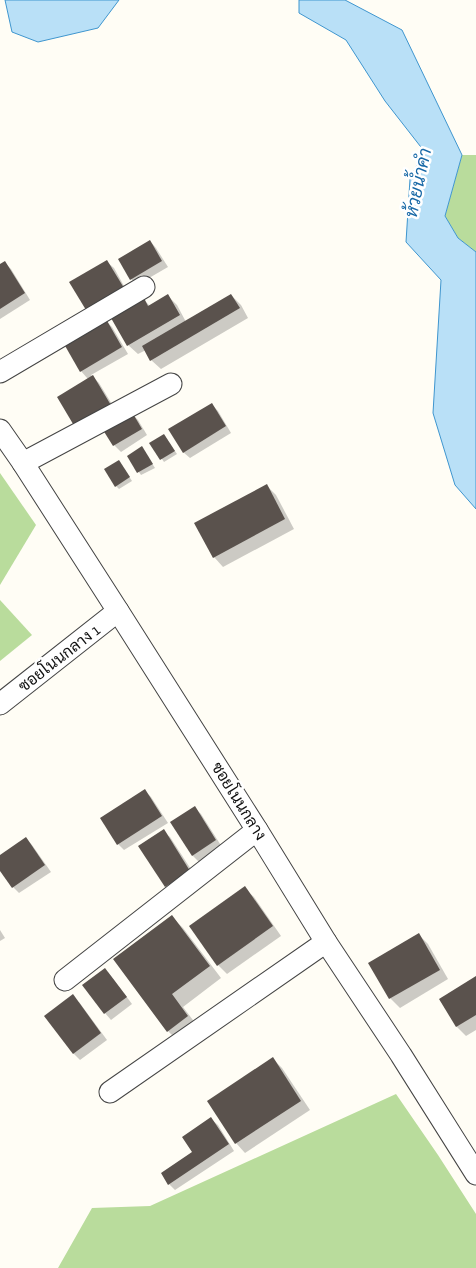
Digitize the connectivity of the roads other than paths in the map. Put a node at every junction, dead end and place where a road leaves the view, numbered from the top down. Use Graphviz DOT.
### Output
graph roads {
  1 [pos="144,287"];
  2 [pos="0,372"];
  3 [pos="171,384"];
  4 [pos="0,430"];
  5 [pos="23,463"];
  6 [pos="118,611"];
  7 [pos="0,704"];
  8 [pos="257,830"];
  9 [pos="326,942"];
  10 [pos="65,980"];
  11 [pos="110,1092"];
  12 [pos="476,1174"];
  1 -- 2 [label="street"];
  3 -- 5 [label="street"];
  4 -- 5 [label="street, ซอยโนนกลาง"];
  5 -- 6 [label="street, ซอยโนนกลาง"];
  6 -- 7 [label="street, ซอยโนนกลาง 1"];
  6 -- 8 [label="street, ซอยโนนกลาง"];
  8 -- 9 [label="street, ซอยโนนกลาง"];
  8 -- 10 [label="street"];
  9 -- 11 [label="street"];
  9 -- 12 [label="street, ซอยโนนกลาง"];
}
